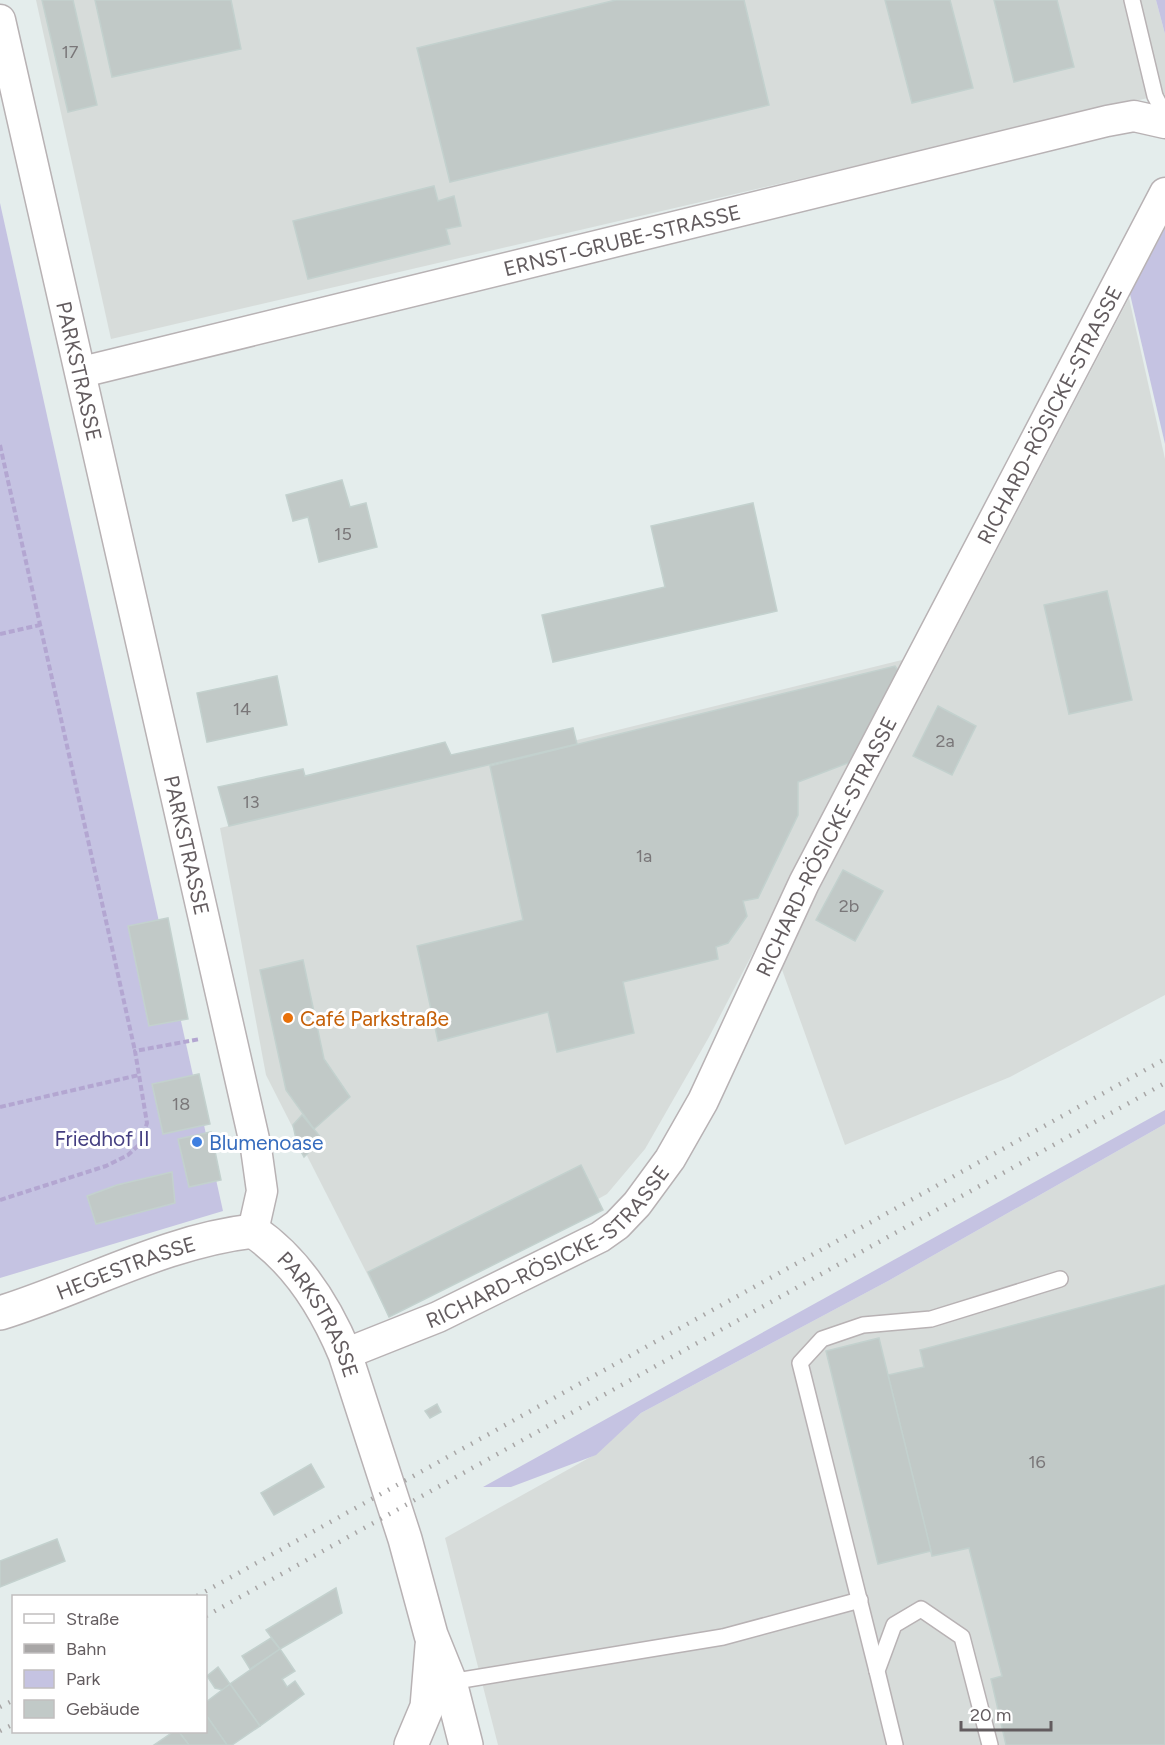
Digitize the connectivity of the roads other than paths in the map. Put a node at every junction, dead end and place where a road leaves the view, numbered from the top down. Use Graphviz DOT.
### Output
graph roads {
  1 [pos="1132,0"];
  2 [pos="0,20"];
  3 [pos="1165,115"];
  4 [pos="1165,123"];
  5 [pos="1165,193"];
  6 [pos="82,372"];
  7 [pos="253,1231"];
  8 [pos="1060,1279"];
  9 [pos="0,1313"];
  10 [pos="345,1354"];
  11 [pos="860,1600"];
  12 [pos="431,1635"];
  13 [pos="878,1671"];
  14 [pos="450,1682"];
  15 [pos="411,1745"];
  16 [pos="466,1745"];
  17 [pos="895,1745"];
  18 [pos="990,1745"];
  1 -- 3 [label="lane"];
  2 -- 6 [label="street, PARKSTRASSE"];
  4 -- 6 [label="street, ERNST-GRUBE-STRASSE"];
  5 -- 10 [label="street, RICHARD-RÖSICKE-STRASSE"];
  6 -- 7 [label="street, PARKSTRASSE"];
  7 -- 9 [label="street, HEGESTRASSE"];
  7 -- 10 [label="street, PARKSTRASSE"];
  8 -- 11 [label="lane"];
  10 -- 12 [label="street, PARKSTRASSE"];
  11 -- 13 [label="lane"];
  11 -- 14 [label="lane"];
  12 -- 14 [label="street, PARKSTRASSE"];
  12 -- 15 [label="street, PARKSTRASSE"];
  13 -- 17 [label="lane"];
  13 -- 18 [label="lane"];
  14 -- 16 [label="street, PARKSTRASSE"];
}
